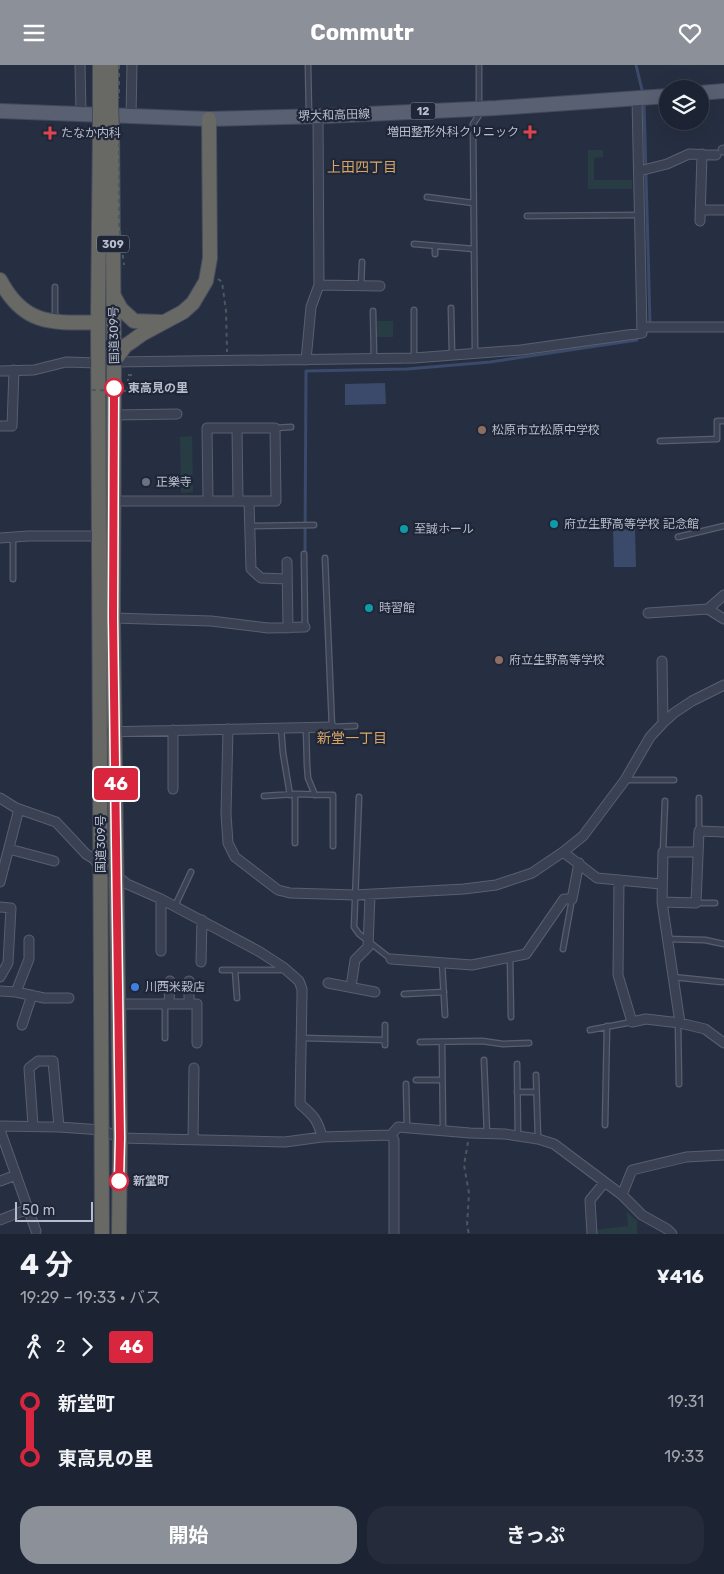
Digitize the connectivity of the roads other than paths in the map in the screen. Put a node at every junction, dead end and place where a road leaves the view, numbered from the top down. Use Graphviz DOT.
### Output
graph roads {
  1 [pos="80,65"];
  2 [pos="100,65"];
  3 [pos="111,65"];
  4 [pos="132,65"];
  5 [pos="308,65"];
  6 [pos="479,65"];
  7 [pos="724,91"];
  8 [pos="709,92"];
  9 [pos="659,97"];
  10 [pos="642,98"];
  11 [pos="110,106"];
  12 [pos="481,109"];
  13 [pos="0,111"];
  14 [pos="81,113"];
  15 [pos="131,115"];
  16 [pos="314,116"];
  17 [pos="209,119"];
  18 [pos="110,128"];
  19 [pos="721,152"];
  20 [pos="702,154"];
  21 [pos="644,169"];
  22 [pos="427,197"];
  23 [pos="473,203"];
  24 [pos="700,210"];
  25 [pos="724,211"];
  26 [pos="640,215"];
  27 [pos="527,216"];
  28 [pos="700,221"];
  29 [pos="414,244"];
  30 [pos="435,246"];
  31 [pos="474,249"];
  32 [pos="435,255"];
  33 [pos="362,262"];
  34 [pos="0,280"];
  35 [pos="319,285"];
  36 [pos="361,286"];
  37 [pos="380,286"];
  38 [pos="55,287"];
  39 [pos="113,295"];
  40 [pos="452,308"];
  41 [pos="414,310"];
  42 [pos="373,311"];
  43 [pos="98,322"];
  44 [pos="165,322"];
  45 [pos="56,323"];
  46 [pos="642,327"];
  47 [pos="724,327"];
  48 [pos="475,353"];
  49 [pos="452,355"];
  50 [pos="414,358"];
  51 [pos="374,359"];
  52 [pos="306,360"];
  53 [pos="114,362"];
  54 [pos="98,363"];
  55 [pos="0,371"];
  56 [pos="14,371"];
  57 [pos="177,414"];
  58 [pos="114,415"];
  59 [pos="724,421"];
  60 [pos="0,426"];
  61 [pos="291,427"];
  62 [pos="237,428"];
  63 [pos="275,428"];
  64 [pos="660,441"];
  65 [pos="114,501"];
  66 [pos="208,501"];
  67 [pos="238,501"];
  68 [pos="249,501"];
  69 [pos="314,525"];
  70 [pos="724,526"];
  71 [pos="250,527"];
  72 [pos="99,536"];
  73 [pos="13,537"];
  74 [pos="678,537"];
  75 [pos="0,538"];
  76 [pos="304,554"];
  77 [pos="325,558"];
  78 [pos="287,562"];
  79 [pos="13,579"];
  80 [pos="288,579"];
  81 [pos="724,595"];
  82 [pos="708,609"];
  83 [pos="648,613"];
  84 [pos="113,618"];
  85 [pos="724,619"];
  86 [pos="305,627"];
  87 [pos="288,628"];
  88 [pos="662,661"];
  89 [pos="724,685"];
  90 [pos="662,723"];
  91 [pos="355,726"];
  92 [pos="306,727"];
  93 [pos="332,727"];
  94 [pos="281,728"];
  95 [pos="228,729"];
  96 [pos="172,730"];
  97 [pos="100,732"];
  98 [pos="116,732"];
  99 [pos="625,780"];
  100 [pos="674,780"];
  101 [pos="173,789"];
  102 [pos="293,795"];
  103 [pos="315,795"];
  104 [pos="264,796"];
  105 [pos="358,797"];
  106 [pos="0,798"];
  107 [pos="700,798"];
  108 [pos="665,801"];
  109 [pos="19,809"];
  110 [pos="699,831"];
  111 [pos="724,832"];
  112 [pos="295,843"];
  113 [pos="333,846"];
  114 [pos="9,849"];
  115 [pos="563,852"];
  116 [pos="663,852"];
  117 [pos="698,852"];
  118 [pos="54,861"];
  119 [pos="579,863"];
  120 [pos="101,869"];
  121 [pos="191,872"];
  122 [pos="117,876"];
  123 [pos="619,881"];
  124 [pos="0,882"];
  125 [pos="661,884"];
  126 [pos="355,895"];
  127 [pos="370,895"];
  128 [pos="162,899"];
  129 [pos="572,899"];
  130 [pos="662,902"];
  131 [pos="696,903"];
  132 [pos="715,903"];
  133 [pos="175,906"];
  134 [pos="0,907"];
  135 [pos="202,920"];
  136 [pos="668,939"];
  137 [pos="29,940"];
  138 [pos="369,942"];
  139 [pos="5,943"];
  140 [pos="724,944"];
  141 [pos="563,949"];
  142 [pos="161,951"];
  143 [pos="510,957"];
  144 [pos="391,959"];
  145 [pos="201,962"];
  146 [pos="442,963"];
  147 [pos="283,967"];
  148 [pos="222,970"];
  149 [pos="235,970"];
  150 [pos="0,977"];
  151 [pos="673,977"];
  152 [pos="170,981"];
  153 [pos="188,981"];
  154 [pos="328,983"];
  155 [pos="722,983"];
  156 [pos="351,987"];
  157 [pos="0,991"];
  158 [pos="16,992"];
  159 [pos="375,992"];
  160 [pos="444,992"];
  161 [pos="32,995"];
  162 [pos="404,995"];
  163 [pos="68,997"];
  164 [pos="237,998"];
  165 [pos="118,1003"];
  166 [pos="167,1004"];
  167 [pos="189,1004"];
  168 [pos="445,1015"];
  169 [pos="511,1017"];
  170 [pos="632,1022"];
  171 [pos="679,1023"];
  172 [pos="22,1025"];
  173 [pos="385,1025"];
  174 [pos="607,1027"];
  175 [pos="590,1030"];
  176 [pos="165,1038"];
  177 [pos="302,1038"];
  178 [pos="420,1042"];
  179 [pos="442,1042"];
  180 [pos="197,1043"];
  181 [pos="529,1043"];
  182 [pos="724,1043"];
  183 [pos="484,1060"];
  184 [pos="517,1064"];
  185 [pos="194,1068"];
  186 [pos="536,1075"];
  187 [pos="416,1080"];
  188 [pos="442,1080"];
  189 [pos="406,1084"];
  190 [pos="679,1084"];
  191 [pos="518,1092"];
  192 [pos="536,1092"];
  193 [pos="605,1125"];
  194 [pos="33,1126"];
  195 [pos="59,1127"];
  196 [pos="407,1127"];
  197 [pos="0,1128"];
  198 [pos="102,1130"];
  199 [pos="443,1131"];
  200 [pos="488,1134"];
  201 [pos="391,1135"];
  202 [pos="518,1136"];
  203 [pos="322,1137"];
  204 [pos="120,1138"];
  205 [pos="193,1139"];
  206 [pos="538,1139"];
  207 [pos="724,1155"];
  208 [pos="16,1175"];
  209 [pos="0,1181"];
  210 [pos="604,1183"];
  211 [pos="622,1195"];
  212 [pos="28,1209"];
  213 [pos="0,1220"];
  214 [pos="36,1231"];
  215 [pos="102,1234"];
  216 [pos="119,1234"];
  217 [pos="394,1234"];
  218 [pos="592,1234"];
  219 [pos="672,1234"];
  1 -- 14 [label="street"];
  2 -- 11 [label="highway, 国道309号 / 309"];
  3 -- 11 [label="highway, 国道309号 / 309"];
  4 -- 15 [label="street"];
  5 -- 16 [label="lane"];
  6 -- 12 [label="lane"];
  7 -- 8 [label="main road"];
  9 -- 10 [label="main road, 堺大和高田線 / 12"];
  10 -- 12 [label="main road, 堺大和高田線 / 12"];
  10 -- 21 [label="street"];
  11 -- 18 [label="highway, 国道309号 / 309, bridge"];
  12 -- 16 [label="main road, 堺大和高田線 / 12"];
  12 -- 23 [label="lane"];
  13 -- 14 [label="main road, 堺大和高田線 / 12"];
  14 -- 15 [label="main road, 堺大和高田線 / 12"];
  15 -- 17 [label="main road, 堺大和高田線 / 12"];
  16 -- 17 [label="main road, 堺大和高田線 / 12"];
  16 -- 35 [label="street"];
  17 -- 44 [label="highway"];
  18 -- 39 [label="highway, 国道309号 / 309"];
  18 -- 43 [label="highway, 国道309号 / 309"];
  19 -- 20 [label="street"];
  20 -- 21 [label="street"];
  20 -- 24 [label="street"];
  21 -- 26 [label="street"];
  22 -- 23 [label="lane"];
  23 -- 31 [label="lane"];
  24 -- 25 [label="street"];
  24 -- 28 [label="street"];
  26 -- 27 [label="lane"];
  26 -- 46 [label="street"];
  29 -- 30 [label="lane"];
  30 -- 31 [label="lane"];
  30 -- 32 [label="lane"];
  31 -- 48 [label="lane"];
  33 -- 36 [label="lane"];
  34 -- 45 [label="highway"];
  35 -- 36 [label="street"];
  35 -- 52 [label="street"];
  36 -- 37 [label="street"];
  38 -- 45 [label="lane"];
  39 -- 44 [label="highway"];
  39 -- 53 [label="highway, 国道309号 / 309"];
  40 -- 49 [label="lane"];
  41 -- 50 [label="lane"];
  42 -- 51 [label="lane"];
  43 -- 45 [label="highway"];
  43 -- 54 [label="highway, 国道309号 / 309"];
  44 -- 53 [label="highway"];
  46 -- 47 [label="street"];
  46 -- 48 [label="street"];
  48 -- 49 [label="street"];
  49 -- 50 [label="street"];
  50 -- 51 [label="street"];
  51 -- 52 [label="street"];
  52 -- 53 [label="street"];
  53 -- 58 [label="highway, 国道309号 / 309"];
  54 -- 56 [label="street"];
  54 -- 72 [label="highway, 国道309号 / 309"];
  55 -- 56 [label="street"];
  56 -- 60 [label="street"];
  57 -- 58 [label="street"];
  58 -- 65 [label="highway, 国道309号 / 309"];
  59 -- 64 [label="lane"];
  61 -- 63 [label="lane"];
  62 -- 63 [label="street"];
  62 -- 66 [label="street"];
  62 -- 67 [label="street"];
  63 -- 68 [label="street"];
  65 -- 66 [label="street"];
  65 -- 84 [label="highway, 国道309号 / 309"];
  66 -- 67 [label="street"];
  67 -- 68 [label="street"];
  68 -- 71 [label="street"];
  69 -- 71 [label="lane"];
  70 -- 74 [label="lane"];
  71 -- 80 [label="street"];
  72 -- 73 [label="street"];
  72 -- 97 [label="highway, 国道309号 / 309"];
  73 -- 75 [label="street"];
  73 -- 79 [label="lane"];
  76 -- 86 [label="lane"];
  77 -- 93 [label="lane"];
  78 -- 80 [label="street"];
  80 -- 87 [label="street"];
  81 -- 82 [label="street"];
  82 -- 83 [label="street"];
  82 -- 85 [label="street"];
  84 -- 87 [label="street"];
  84 -- 98 [label="highway, 国道309号 / 309"];
  86 -- 87 [label="street"];
  88 -- 90 [label="street"];
  89 -- 90 [label="street"];
  90 -- 99 [label="street"];
  91 -- 93 [label="lane"];
  92 -- 93 [label="street"];
  92 -- 94 [label="street"];
  92 -- 103 [label="lane"];
  94 -- 95 [label="street"];
  94 -- 102 [label="lane"];
  95 -- 96 [label="street"];
  95 -- 126 [label="street"];
  96 -- 98 [label="street"];
  96 -- 101 [label="street"];
  97 -- 98 [label="street"];
  97 -- 120 [label="highway, 国道309号 / 309"];
  98 -- 122 [label="highway, 国道309号 / 309"];
  99 -- 100 [label="lane"];
  99 -- 115 [label="street"];
  102 -- 103 [label="lane"];
  102 -- 104 [label="lane"];
  102 -- 112 [label="lane"];
  103 -- 113 [label="lane"];
  105 -- 126 [label="lane"];
  106 -- 109 [label="street"];
  107 -- 110 [label="lane"];
  108 -- 116 [label="lane"];
  109 -- 114 [label="street"];
  109 -- 120 [label="street"];
  110 -- 111 [label="street"];
  110 -- 117 [label="street"];
  114 -- 118 [label="street"];
  114 -- 124 [label="street"];
  115 -- 119 [label="street"];
  115 -- 127 [label="street"];
  116 -- 117 [label="street"];
  116 -- 125 [label="street"];
  117 -- 131 [label="street"];
  119 -- 123 [label="street"];
  119 -- 129 [label="street"];
  120 -- 122 [label="street"];
  120 -- 198 [label="highway, 国道309号 / 309"];
  121 -- 133 [label="lane"];
  122 -- 128 [label="street"];
  122 -- 165 [label="highway, 国道309号 / 309"];
  123 -- 125 [label="street"];
  123 -- 170 [label="street"];
  125 -- 130 [label="street"];
  126 -- 127 [label="street"];
  126 -- 138 [label="lane"];
  127 -- 138 [label="street"];
  128 -- 133 [label="street"];
  128 -- 142 [label="street"];
  129 -- 141 [label="lane"];
  129 -- 143 [label="street"];
  130 -- 131 [label="street"];
  130 -- 136 [label="street"];
  131 -- 132 [label="lane"];
  133 -- 135 [label="street"];
  134 -- 139 [label="street"];
  135 -- 145 [label="street"];
  135 -- 147 [label="street"];
  136 -- 140 [label="lane"];
  136 -- 151 [label="street"];
  137 -- 158 [label="street"];
  138 -- 144 [label="lane"];
  138 -- 156 [label="street"];
  139 -- 150 [label="street"];
  143 -- 146 [label="street"];
  143 -- 169 [label="lane"];
  144 -- 146 [label="street"];
  146 -- 160 [label="lane"];
  147 -- 149 [label="lane"];
  147 -- 177 [label="street"];
  148 -- 149 [label="lane"];
  149 -- 164 [label="lane"];
  151 -- 155 [label="lane"];
  151 -- 171 [label="street"];
  152 -- 166 [label="street"];
  153 -- 167 [label="street"];
  154 -- 156 [label="street"];
  156 -- 159 [label="street"];
  157 -- 158 [label="street"];
  158 -- 161 [label="street"];
  160 -- 162 [label="lane"];
  160 -- 168 [label="lane"];
  161 -- 163 [label="street"];
  161 -- 172 [label="street"];
  165 -- 166 [label="street"];
  165 -- 204 [label="highway, 国道309号 / 309"];
  166 -- 167 [label="street"];
  166 -- 176 [label="lane"];
  167 -- 180 [label="street"];
  170 -- 171 [label="street"];
  170 -- 174 [label="lane"];
  171 -- 182 [label="street"];
  171 -- 190 [label="lane"];
  173 -- 177 [label="lane"];
  174 -- 175 [label="lane"];
  174 -- 193 [label="lane"];
  177 -- 203 [label="street"];
  178 -- 179 [label="lane"];
  179 -- 181 [label="lane"];
  179 -- 188 [label="lane"];
  183 -- 200 [label="lane"];
  184 -- 191 [label="lane"];
  185 -- 205 [label="street"];
  186 -- 192 [label="lane"];
  187 -- 188 [label="lane"];
  188 -- 199 [label="lane"];
  189 -- 196 [label="lane"];
  191 -- 192 [label="lane"];
  191 -- 202 [label="lane"];
  192 -- 206 [label="lane"];
  194 -- 195 [label="street"];
  194 -- 195 [label="street"];
  194 -- 197 [label="street"];
  195 -- 198 [label="street"];
  196 -- 199 [label="street"];
  196 -- 201 [label="street"];
  197 -- 208 [label="street"];
  198 -- 204 [label="street"];
  198 -- 215 [label="highway, 国道309号 / 309"];
  199 -- 200 [label="street"];
  200 -- 202 [label="street"];
  201 -- 203 [label="street"];
  201 -- 217 [label="street"];
  202 -- 206 [label="street"];
  203 -- 205 [label="street"];
  204 -- 205 [label="street"];
  204 -- 216 [label="highway, 国道309号 / 309"];
  206 -- 210 [label="street"];
  207 -- 211 [label="street"];
  208 -- 209 [label="street"];
  208 -- 212 [label="street"];
  210 -- 211 [label="street"];
  210 -- 218 [label="street"];
  211 -- 219 [label="street"];
  212 -- 213 [label="street"];
  212 -- 214 [label="street"];
}
